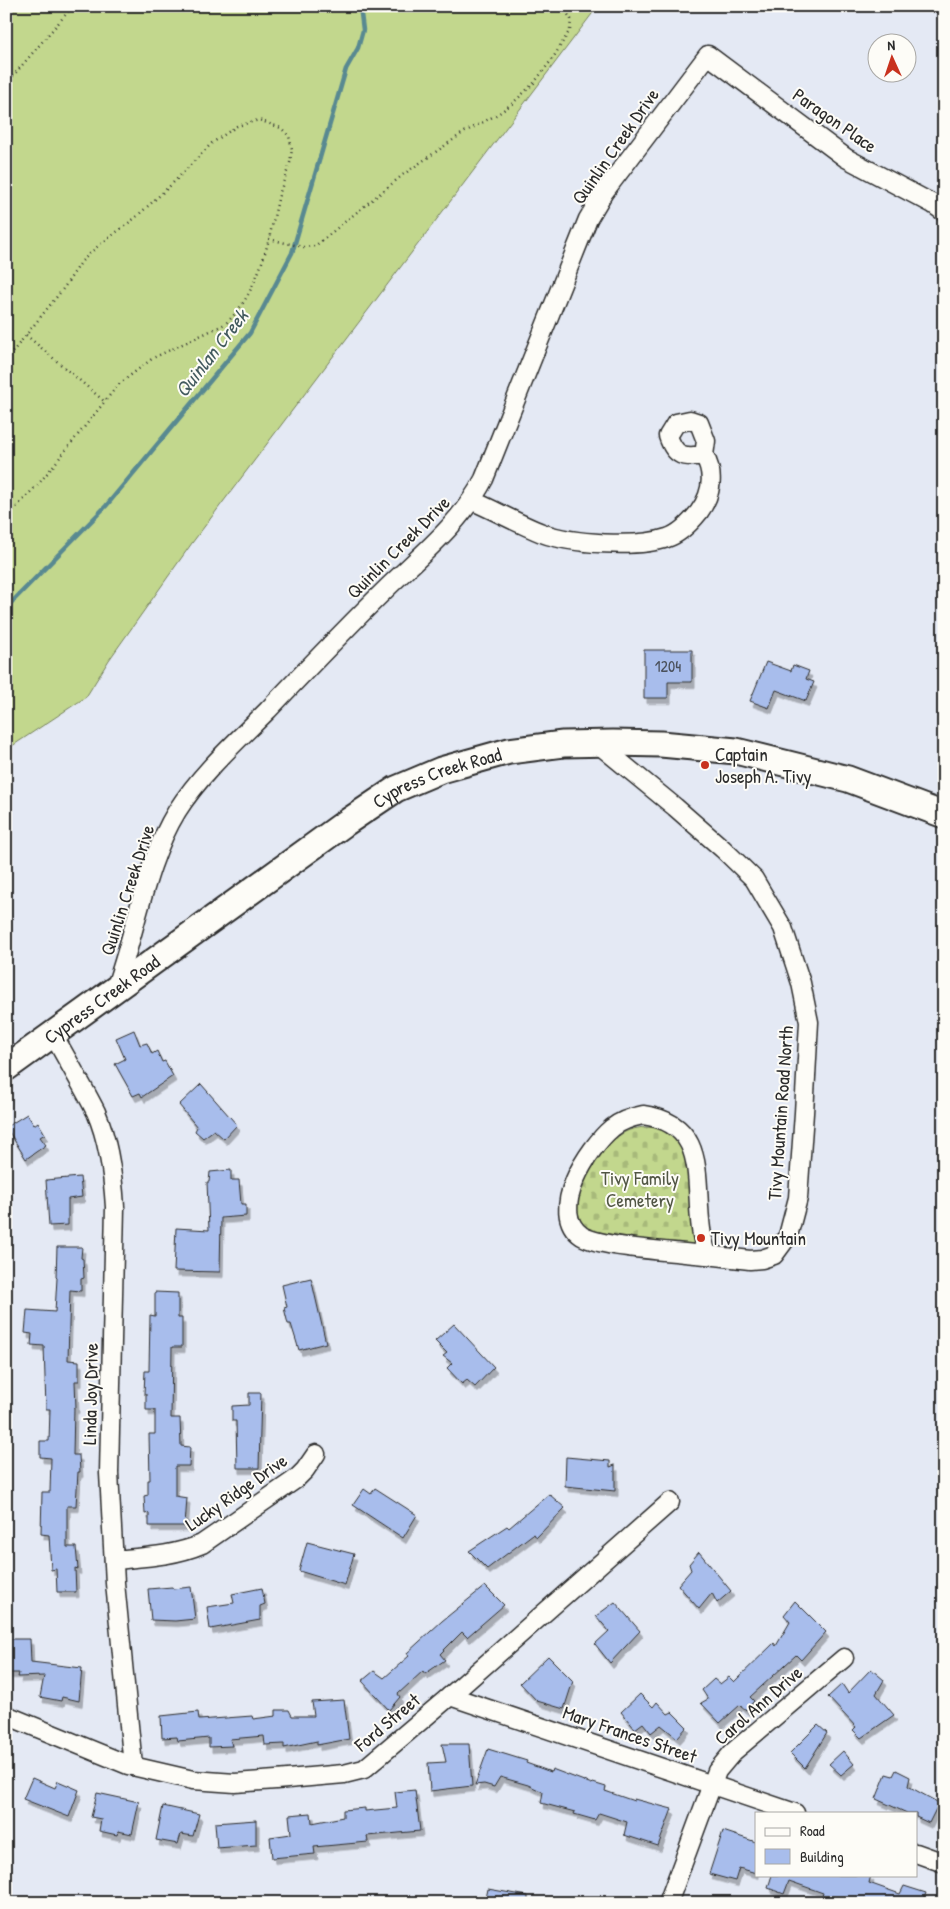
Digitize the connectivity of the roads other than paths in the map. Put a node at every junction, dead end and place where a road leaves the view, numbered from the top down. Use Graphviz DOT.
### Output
graph roads {
  1 [pos="708,55"];
  2 [pos="944,212"];
  3 [pos="704,455"];
  4 [pos="473,501"];
  5 [pos="597,743"];
  6 [pos="944,814"];
  7 [pos="115,990"];
  8 [pos="53,1034"];
  9 [pos="6,1068"];
  10 [pos="707,1255"];
  11 [pos="316,1454"];
  12 [pos="670,1502"];
  13 [pos="114,1560"];
  14 [pos="844,1658"];
  15 [pos="450,1696"];
  16 [pos="6,1715"];
  17 [pos="133,1766"];
  18 [pos="711,1784"];
  19 [pos="792,1812"];
  20 [pos="918,1855"];
  21 [pos="944,1863"];
  22 [pos="668,1903"];
  1 -- 2 [label="street, Paragon Place"];
  1 -- 4 [label="street, Quinlin Creek Drive"];
  3 -- 4 [label="street"];
  4 -- 7 [label="street, Quinlin Creek Drive"];
  5 -- 6 [label="main road, Cypress Creek Road"];
  5 -- 7 [label="main road, Cypress Creek Road"];
  5 -- 10 [label="street, Tivy Mountain Road North"];
  7 -- 8 [label="main road, Cypress Creek Road"];
  8 -- 9 [label="main road, Cypress Creek Road"];
  8 -- 13 [label="street, Linda Joy Drive"];
  10 -- 10 [label="street, Tivy Mountain Road North"];
  11 -- 13 [label="street, Lucky Ridge Drive"];
  12 -- 15 [label="street, Ford Street"];
  13 -- 17 [label="street, Linda Joy Drive"];
  14 -- 18 [label="street, Carol Ann Drive"];
  15 -- 17 [label="street, Ford Street"];
  15 -- 18 [label="street, Mary Frances Street"];
  16 -- 17 [label="street, Ford Street"];
  18 -- 19 [label="street, Mary Frances Street"];
  18 -- 22 [label="street, Carol Ann Drive"];
  20 -- 21 [label="street"];
}
